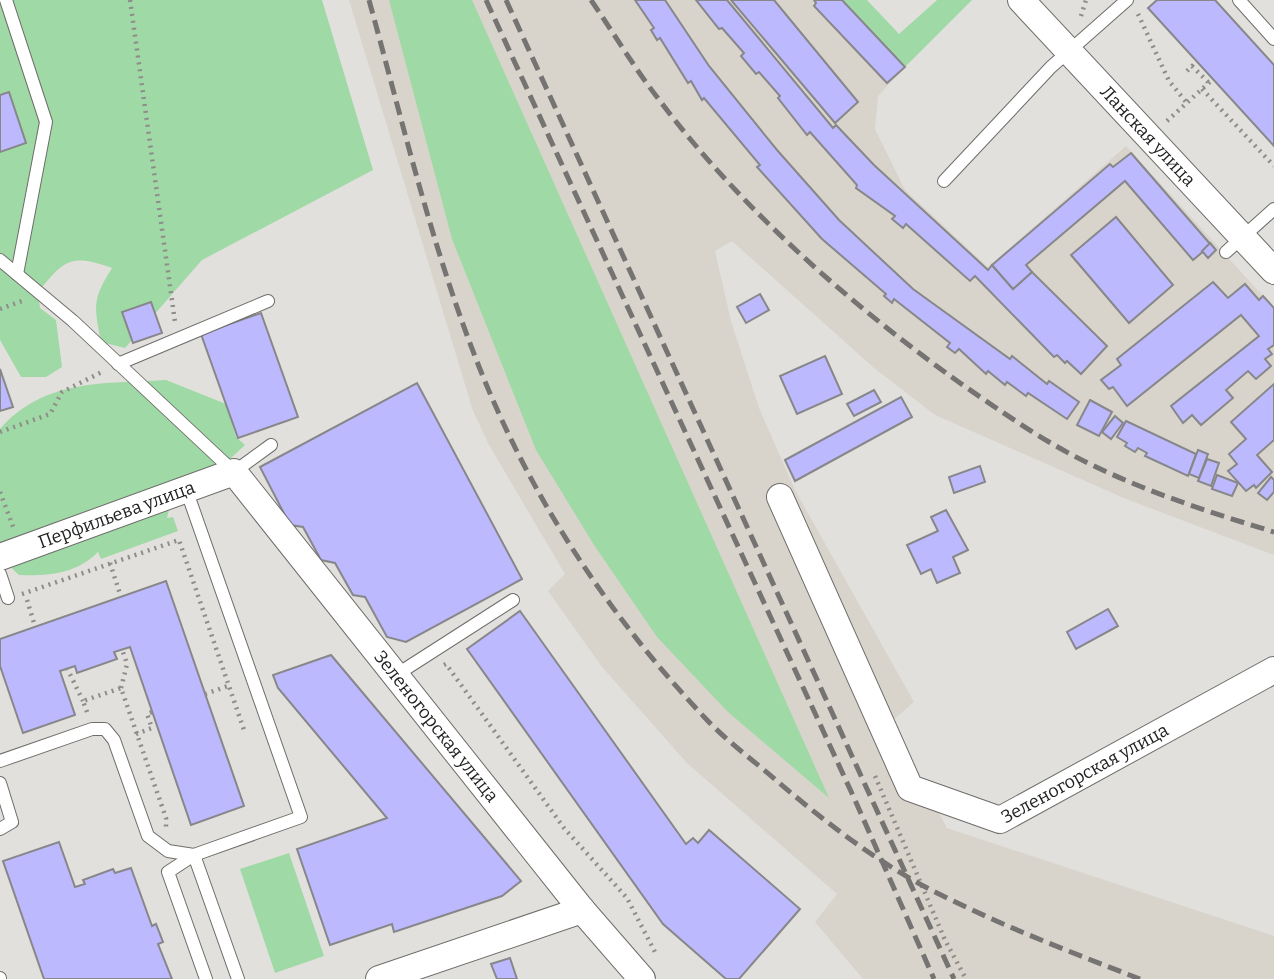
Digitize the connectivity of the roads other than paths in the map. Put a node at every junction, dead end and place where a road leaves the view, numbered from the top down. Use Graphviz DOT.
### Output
graph roads {
  1 [pos="6,0"];
  2 [pos="1021,0"];
  3 [pos="1127,0"];
  4 [pos="1238,0"];
  5 [pos="1274,38"];
  6 [pos="1069,51"];
  7 [pos="944,181"];
  8 [pos="1274,209"];
  9 [pos="1234,245"];
  10 [pos="0,260"];
  11 [pos="1274,271"];
  12 [pos="17,274"];
  13 [pos="268,301"];
  14 [pos="118,364"];
  15 [pos="271,445"];
  16 [pos="234,472"];
  17 [pos="186,489"];
  18 [pos="780,497"];
  19 [pos="11,553"];
  20 [pos="0,574"];
  21 [pos="8,598"];
  22 [pos="513,600"];
  23 [pos="1274,670"];
  24 [pos="402,682"];
  25 [pos="0,761"];
  26 [pos="0,783"];
  27 [pos="0,830"];
  28 [pos="194,855"];
  29 [pos="582,911"];
  30 [pos="652,972"];
  31 [pos="206,979"];
  32 [pos="238,979"];
  33 [pos="379,979"];
  1 -- 12 [label="lane"];
  2 -- 6 [label="street, Ланская улица"];
  3 -- 6 [label="lane"];
  4 -- 5 [label="lane"];
  6 -- 7 [label="lane"];
  6 -- 9 [label="street, Ланская улица"];
  8 -- 9 [label="lane"];
  9 -- 11 [label="street, Ланская улица"];
  10 -- 12 [label="lane"];
  12 -- 14 [label="lane"];
  13 -- 14 [label="lane"];
  14 -- 16 [label="lane"];
  15 -- 16 [label="lane"];
  16 -- 17 [label="street, Перфильева улица"];
  16 -- 24 [label="street, Зеленогорская улица"];
  17 -- 19 [label="street, Перфильева улица"];
  17 -- 28 [label="lane"];
  18 -- 23 [label="street, Зеленогорская улица"];
  20 -- 21 [label="lane"];
  22 -- 24 [label="lane"];
  24 -- 29 [label="street, Зеленогорская улица"];
  25 -- 28 [label="lane"];
  26 -- 27 [label="lane"];
  28 -- 31 [label="lane"];
  28 -- 32 [label="lane"];
  29 -- 30 [label="street, Зеленогорская улица"];
  29 -- 33 [label="street"];
}
